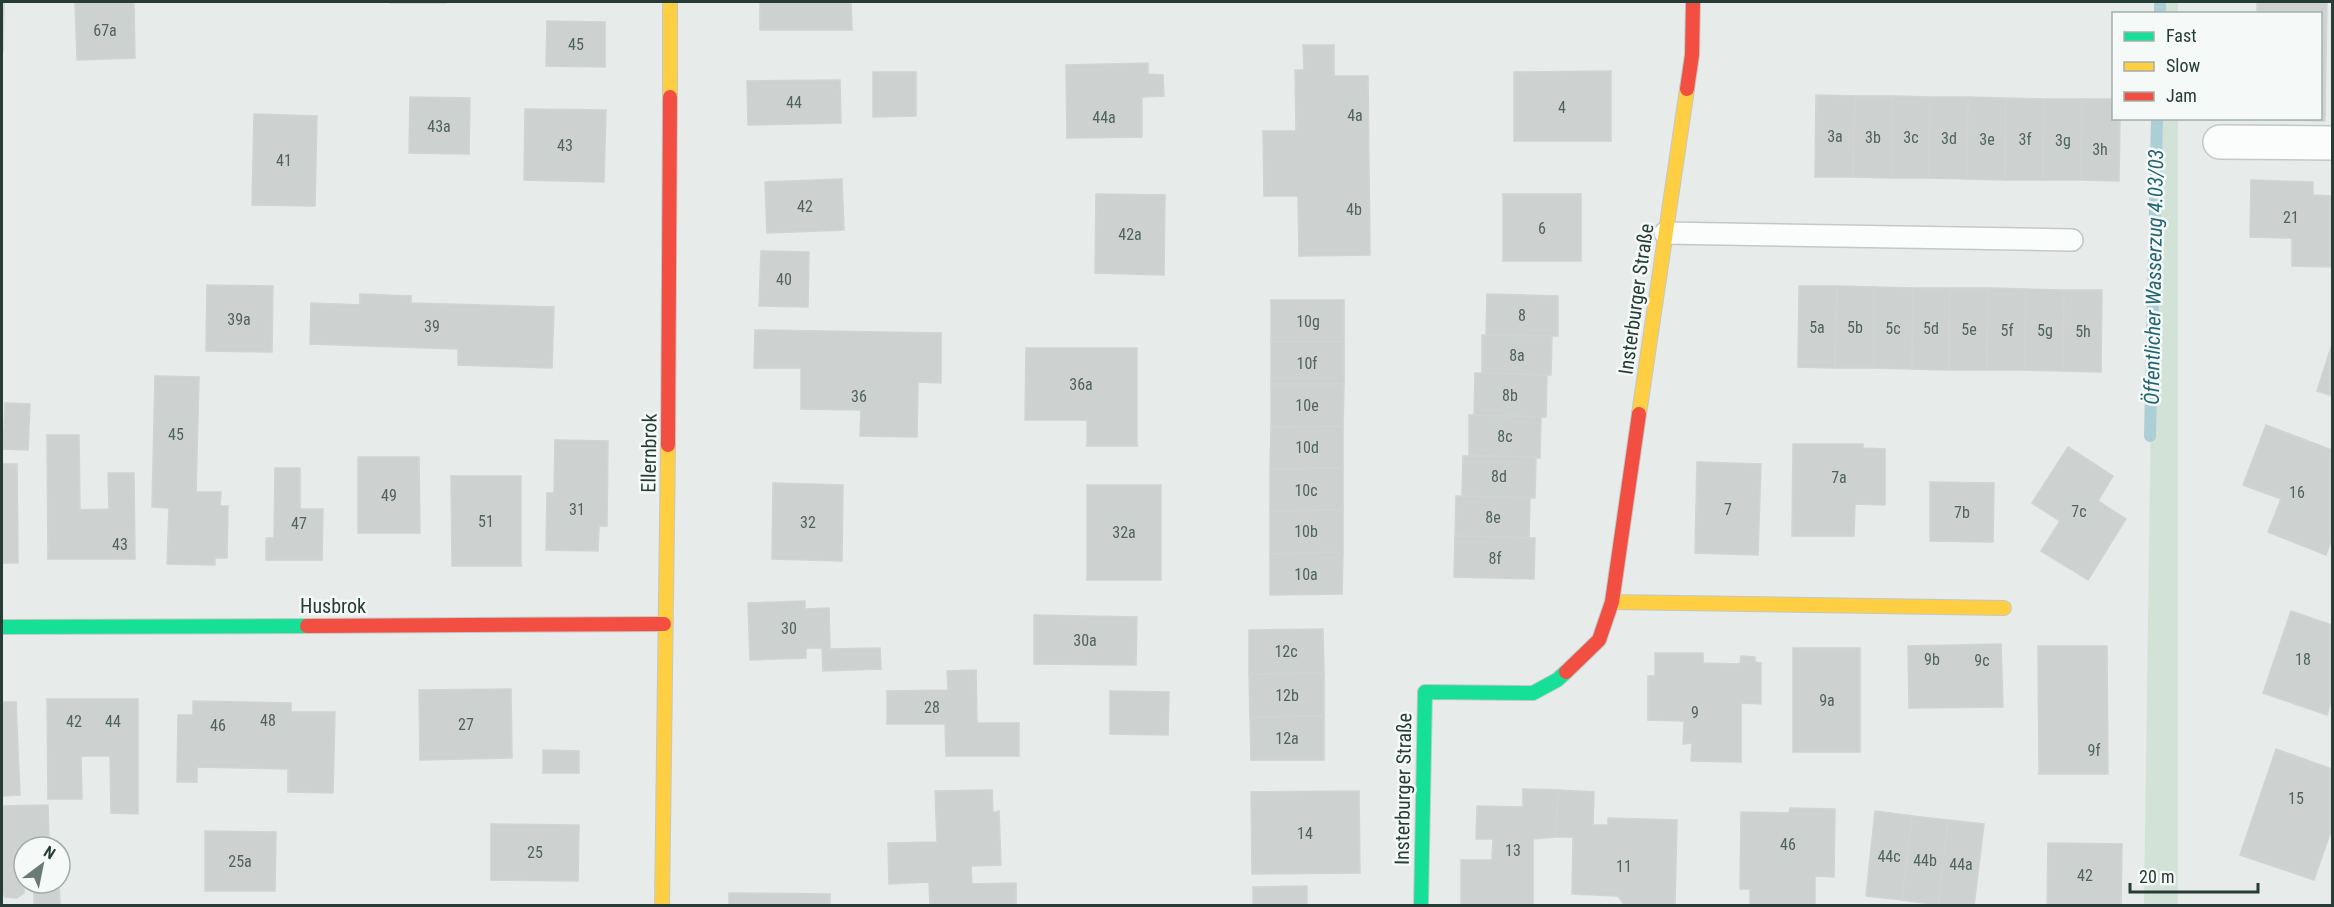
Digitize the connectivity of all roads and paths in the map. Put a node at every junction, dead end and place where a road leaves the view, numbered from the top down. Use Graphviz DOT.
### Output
graph roads {
  1 [pos="670,2"];
  2 [pos="1693,2"];
  3 [pos="2220,142"];
  4 [pos="2332,144"];
  5 [pos="1665,233"];
  6 [pos="2072,240"];
  7 [pos="1612,602"];
  8 [pos="2004,608"];
  9 [pos="664,624"];
  10 [pos="2,627"];
  11 [pos="662,906"];
  12 [pos="1421,906"];
  1 -- 9 [label="street, Ellernbrok"];
  2 -- 5 [label="street, Insterburger Straße"];
  3 -- 4 [label="street"];
  5 -- 6 [label="lane"];
  5 -- 7 [label="street, Insterburger Straße"];
  7 -- 8 [label="street"];
  7 -- 12 [label="street, Insterburger Straße"];
  9 -- 10 [label="street, Husbrok"];
  9 -- 11 [label="street, Ellernbrok"];
}
